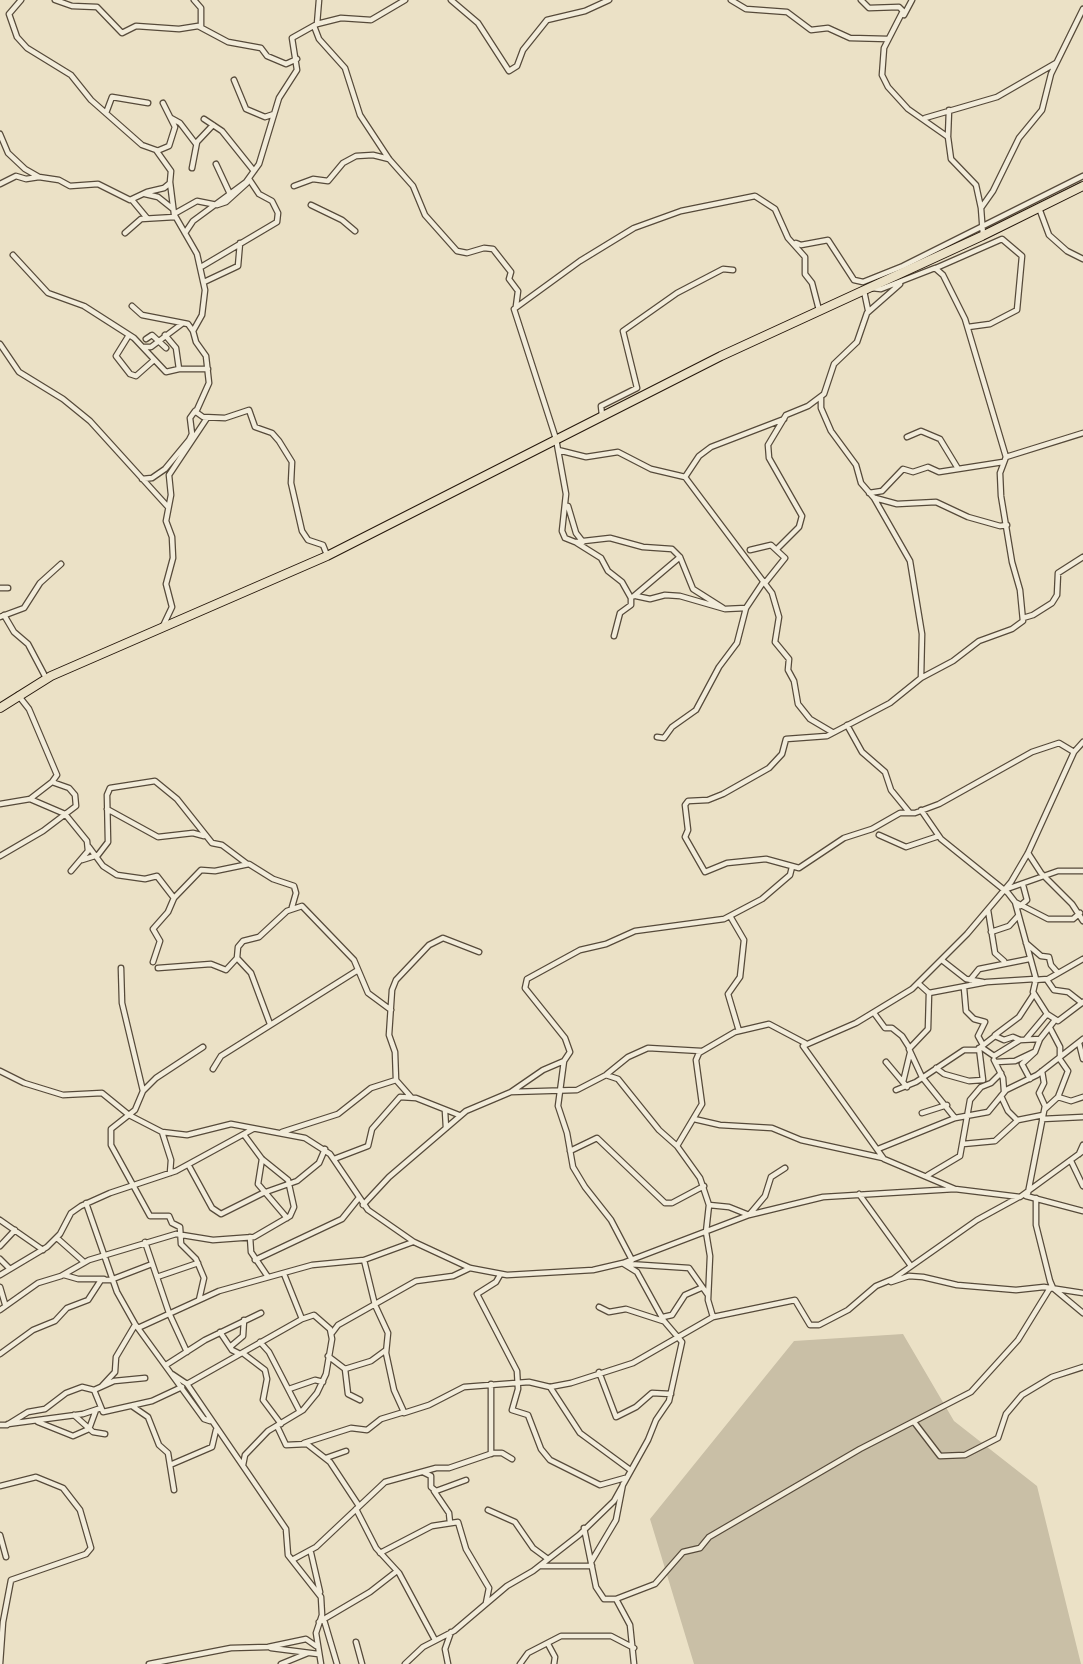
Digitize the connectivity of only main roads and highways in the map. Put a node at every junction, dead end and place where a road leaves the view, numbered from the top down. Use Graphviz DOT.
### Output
graph roads {
  1 [pos="1083,186"];
  2 [pos="0,708"];
  1 -- 2 [label="highway"];
}
